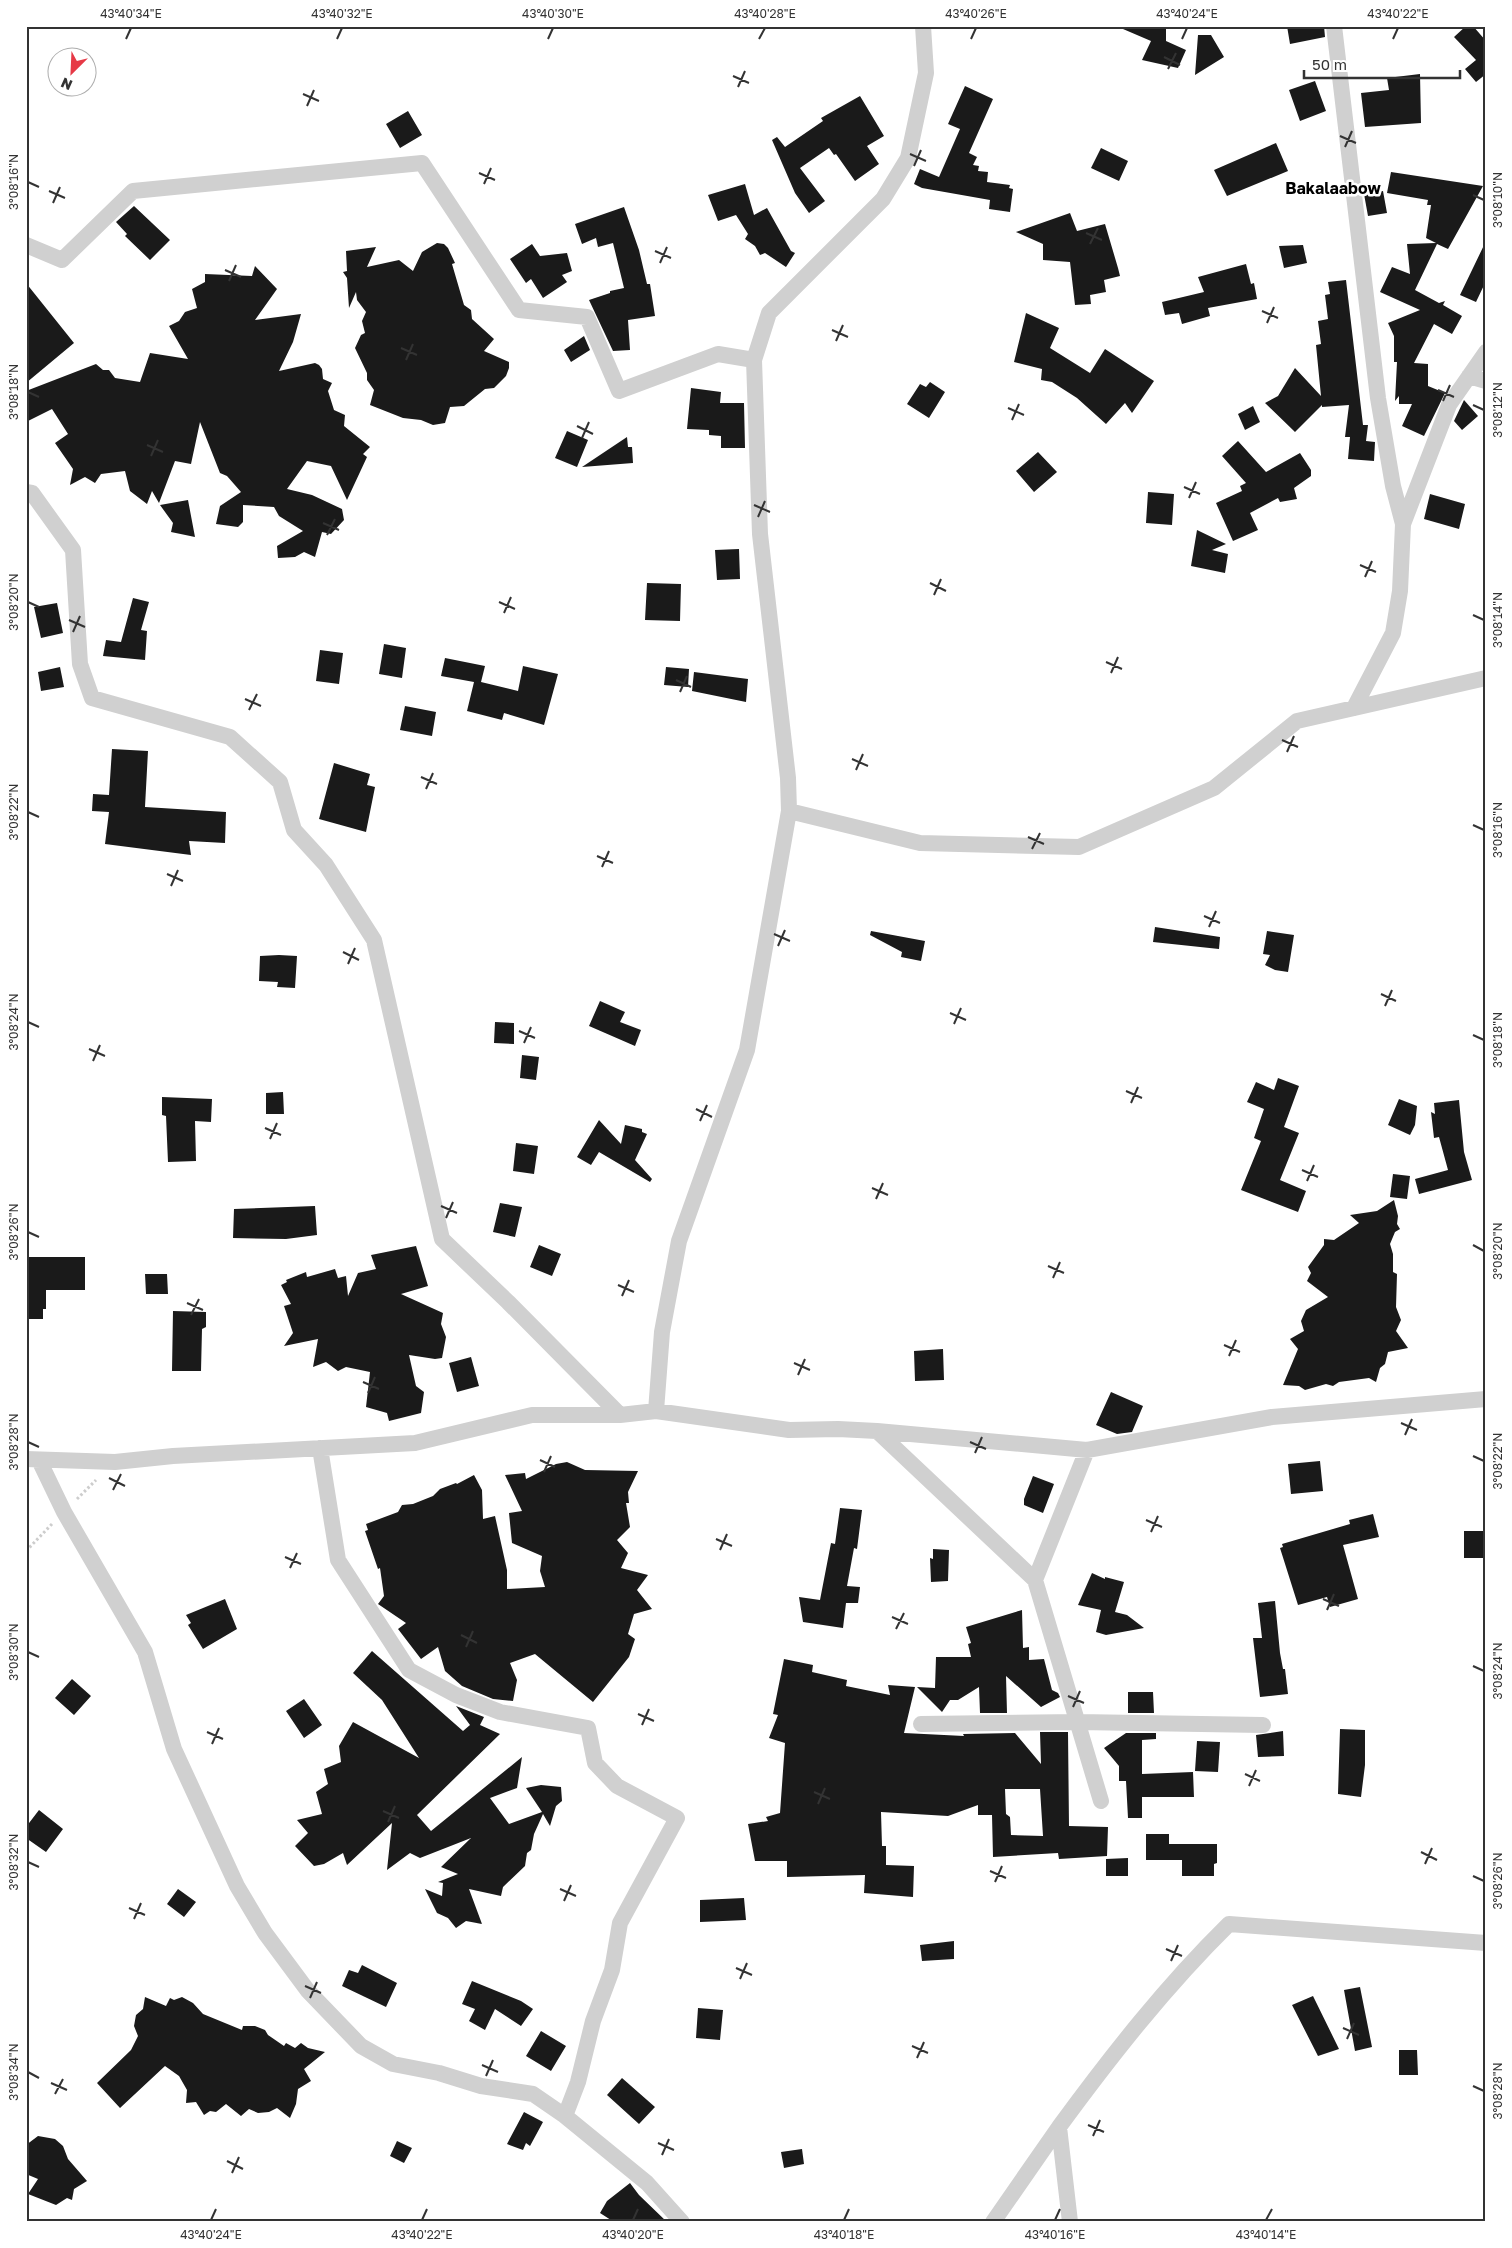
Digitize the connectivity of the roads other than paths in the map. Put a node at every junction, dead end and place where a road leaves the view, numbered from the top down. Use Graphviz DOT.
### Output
graph roads {
  1 [pos="923,26"];
  2 [pos="1334,26"];
  3 [pos="26,245"];
  4 [pos="1486,352"];
  5 [pos="754,360"];
  6 [pos="1469,376"];
  7 [pos="1486,381"];
  8 [pos="26,492"];
  9 [pos="1403,524"];
  10 [pos="1486,678"];
  11 [pos="1354,708"];
  12 [pos="789,811"];
  13 [pos="1486,1399"];
  14 [pos="656,1411"];
  15 [pos="620,1415"];
  16 [pos="878,1432"];
  17 [pos="320,1448"];
  18 [pos="1087,1450"];
  19 [pos="33,1460"];
  20 [pos="1035,1580"];
  21 [pos="1078,1722"];
  22 [pos="921,1724"];
  23 [pos="1263,1725"];
  24 [pos="1101,1801"];
  25 [pos="1486,1943"];
  26 [pos="565,2116"];
  27 [pos="1059,2127"];
  28 [pos="682,2222"];
  29 [pos="992,2222"];
  30 [pos="1070,2222"];
  1 -- 5 [label="street"];
  2 -- 9 [label="street"];
  3 -- 5 [label="street"];
  4 -- 6 [label="street"];
  5 -- 12 [label="street"];
  6 -- 7 [label="street"];
  6 -- 9 [label="street"];
  8 -- 15 [label="street"];
  9 -- 11 [label="street"];
  10 -- 11 [label="street"];
  11 -- 12 [label="street"];
  12 -- 14 [label="street"];
  13 -- 18 [label="street"];
  14 -- 15 [label="street"];
  14 -- 16 [label="street"];
  15 -- 17 [label="street"];
  16 -- 18 [label="street"];
  16 -- 20 [label="street"];
  17 -- 19 [label="street"];
  17 -- 26 [label="street"];
  18 -- 20 [label="street"];
  19 -- 26 [label="street"];
  20 -- 21 [label="street"];
  21 -- 22 [label="street"];
  21 -- 23 [label="street"];
  21 -- 24 [label="street"];
  25 -- 27 [label="street"];
  26 -- 28 [label="street"];
  27 -- 29 [label="street"];
  27 -- 30 [label="street"];
}
